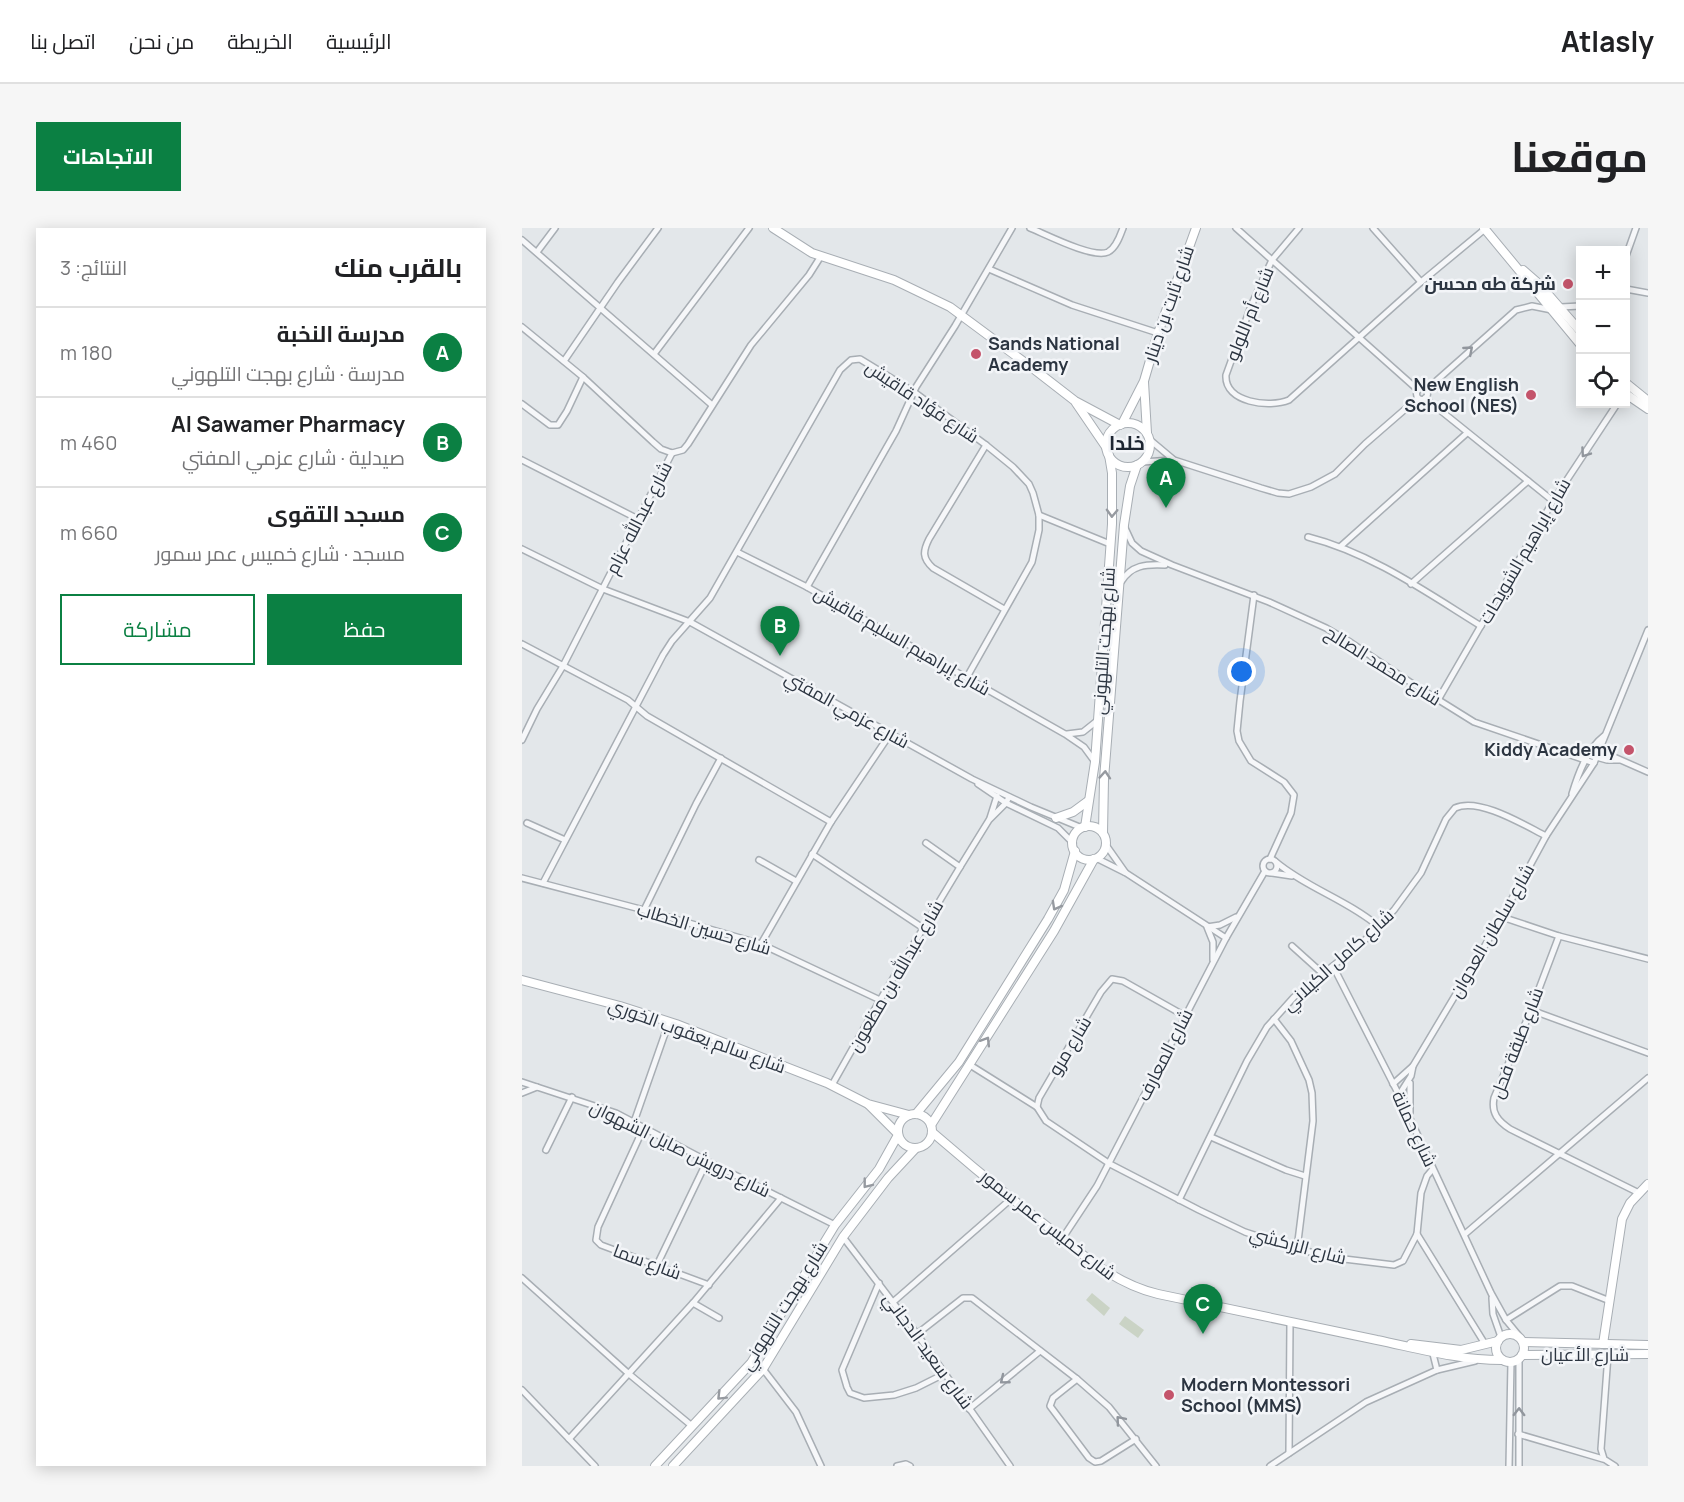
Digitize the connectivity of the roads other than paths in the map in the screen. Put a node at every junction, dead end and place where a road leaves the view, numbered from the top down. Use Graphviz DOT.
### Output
graph roads {
  1 [pos="555,228"];
  2 [pos="658,228"];
  3 [pos="749,228"];
  4 [pos="773,228"];
  5 [pos="1012,228"];
  6 [pos="1029,228"];
  7 [pos="1123,228"];
  8 [pos="1196,228"];
  9 [pos="1236,228"];
  10 [pos="1248,228"];
  11 [pos="1299,228"];
  12 [pos="1372,228"];
  13 [pos="1485,228"];
  14 [pos="1636,228"];
  15 [pos="786,232"];
  16 [pos="1242,234"];
  17 [pos="522,240"];
  18 [pos="1630,246"];
  19 [pos="537,252"];
  20 [pos="820,256"];
  21 [pos="1272,260"];
  22 [pos="1519,268"];
  23 [pos="989,269"];
  24 [pos="1421,282"];
  25 [pos="1630,290"];
  26 [pos="1648,292"];
  27 [pos="1576,306"];
  28 [pos="1561,307"];
  29 [pos="600,308"];
  30 [pos="1552,310"];
  31 [pos="962,315"];
  32 [pos="1576,325"];
  33 [pos="522,327"];
  34 [pos="1158,333"];
  35 [pos="1359,337"];
  36 [pos="1576,339"];
  37 [pos="654,354"];
  38 [pos="564,361"];
  39 [pos="583,377"];
  40 [pos="1144,381"];
  41 [pos="1630,388"];
  42 [pos="1418,390"];
  43 [pos="1426,390"];
  44 [pos="914,392"];
  45 [pos="1630,397"];
  46 [pos="1418,398"];
  47 [pos="1425,398"];
  48 [pos="1075,401"];
  49 [pos="1648,401"];
  50 [pos="522,404"];
  51 [pos="712,405"];
  52 [pos="1614,408"];
  53 [pos="1648,409"];
  54 [pos="1121,424"];
  55 [pos="1467,433"];
  56 [pos="1148,436"];
  57 [pos="986,445"];
  58 [pos="1108,452"];
  59 [pos="672,453"];
  60 [pos="522,460"];
  61 [pos="1174,460"];
  62 [pos="1140,463"];
  63 [pos="1528,481"];
  64 [pos="1553,501"];
  65 [pos="1039,515"];
  66 [pos="638,519"];
  67 [pos="1124,525"];
  68 [pos="1308,537"];
  69 [pos="1110,544"];
  70 [pos="1341,546"];
  71 [pos="522,549"];
  72 [pos="737,552"];
  73 [pos="1172,566"];
  74 [pos="1411,584"];
  75 [pos="807,587"];
  76 [pos="1118,587"];
  77 [pos="603,589"];
  78 [pos="1254,595"];
  79 [pos="1004,609"];
  80 [pos="690,622"];
  81 [pos="1481,626"];
  82 [pos="1648,630"];
  83 [pos="522,645"];
  84 [pos="563,666"];
  85 [pos="967,677"];
  86 [pos="1438,700"];
  87 [pos="636,705"];
  88 [pos="1098,719"];
  89 [pos="524,732"];
  90 [pos="890,734"];
  91 [pos="1065,734"];
  92 [pos="1604,736"];
  93 [pos="522,740"];
  94 [pos="1592,748"];
  95 [pos="1601,750"];
  96 [pos="1598,757"];
  97 [pos="721,758"];
  98 [pos="1587,758"];
  99 [pos="1620,760"];
  100 [pos="1095,762"];
  101 [pos="1594,764"];
  102 [pos="1648,772"];
  103 [pos="972,779"];
  104 [pos="1000,792"];
  105 [pos="1571,796"];
  106 [pos="1009,797"];
  107 [pos="996,798"];
  108 [pos="1088,801"];
  109 [pos="1006,803"];
  110 [pos="1056,818"];
  111 [pos="989,820"];
  112 [pos="831,822"];
  113 [pos="527,823"];
  114 [pos="1084,827"];
  115 [pos="1103,833"];
  116 [pos="1546,836"];
  117 [pos="565,840"];
  118 [pos="926,843"];
  119 [pos="1106,845"];
  120 [pos="1074,847"];
  121 [pos="812,854"];
  122 [pos="1095,858"];
  123 [pos="759,860"];
  124 [pos="1273,860"];
  125 [pos="960,867"];
  126 [pos="1268,872"];
  127 [pos="1126,873"];
  128 [pos="1292,876"];
  129 [pos="522,878"];
  130 [pos="796,881"];
  131 [pos="543,882"];
  132 [pos="644,910"];
  133 [pos="1239,915"];
  134 [pos="1502,917"];
  135 [pos="1378,926"];
  136 [pos="1207,927"];
  137 [pos="923,928"];
  138 [pos="1558,936"];
  139 [pos="1226,938"];
  140 [pos="761,944"];
  141 [pos="1292,946"];
  142 [pos="1648,959"];
  143 [pos="1213,965"];
  144 [pos="1333,966"];
  145 [pos="1322,973"];
  146 [pos="522,980"];
  147 [pos="880,1000"];
  148 [pos="1531,1010"];
  149 [pos="1185,1016"];
  150 [pos="1275,1018"];
  151 [pos="669,1022"];
  152 [pos="1648,1053"];
  153 [pos="970,1065"];
  154 [pos="1413,1066"];
  155 [pos="1411,1076"];
  156 [pos="1648,1078"];
  157 [pos="522,1082"];
  158 [pos="1393,1084"];
  159 [pos="832,1085"];
  160 [pos="537,1087"];
  161 [pos="522,1093"];
  162 [pos="1399,1095"];
  163 [pos="572,1097"];
  164 [pos="868,1104"];
  165 [pos="1037,1107"];
  166 [pos="913,1114"];
  167 [pos="1411,1120"];
  168 [pos="634,1122"];
  169 [pos="644,1127"];
  170 [pos="932,1129"];
  171 [pos="898,1134"];
  172 [pos="1211,1137"];
  173 [pos="915,1149"];
  174 [pos="546,1150"];
  175 [pos="1559,1153"];
  176 [pos="707,1161"];
  177 [pos="1110,1164"];
  178 [pos="1432,1170"];
  179 [pos="1305,1176"];
  180 [pos="1648,1184"];
  181 [pos="1639,1193"];
  182 [pos="781,1198"];
  183 [pos="1011,1199"];
  184 [pos="1179,1200"];
  185 [pos="835,1225"];
  186 [pos="1417,1234"];
  187 [pos="1465,1234"];
  188 [pos="843,1237"];
  189 [pos="1062,1239"];
  190 [pos="1297,1249"];
  191 [pos="657,1265"];
  192 [pos="522,1278"];
  193 [pos="527,1282"];
  194 [pos="879,1283"];
  195 [pos="709,1285"];
  196 [pos="522,1288"];
  197 [pos="1491,1293"];
  198 [pos="1610,1301"];
  199 [pos="893,1302"];
  200 [pos="693,1304"];
  201 [pos="719,1318"];
  202 [pos="1506,1320"];
  203 [pos="1290,1323"];
  204 [pos="917,1334"];
  205 [pos="1500,1339"];
  206 [pos="1521,1340"];
  207 [pos="1386,1342"];
  208 [pos="1485,1344"];
  209 [pos="1603,1344"];
  210 [pos="1648,1345"];
  211 [pos="1040,1351"];
  212 [pos="1433,1354"];
  213 [pos="1648,1354"];
  214 [pos="1608,1355"];
  215 [pos="1517,1358"];
  216 [pos="1479,1360"];
  217 [pos="1502,1360"];
  218 [pos="763,1370"];
  219 [pos="1437,1370"];
  220 [pos="629,1374"];
  221 [pos="944,1374"];
  222 [pos="1077,1379"];
  223 [pos="522,1390"];
  224 [pos="969,1409"];
  225 [pos="692,1426"];
  226 [pos="1518,1434"];
  227 [pos="569,1439"];
  228 [pos="1136,1439"];
  229 [pos="1289,1453"];
  230 [pos="1604,1460"];
  231 [pos="595,1466"];
  232 [pos="655,1466"];
  233 [pos="673,1466"];
  234 [pos="821,1466"];
  235 [pos="897,1466"];
  236 [pos="910,1466"];
  237 [pos="1010,1466"];
  238 [pos="1156,1466"];
  239 [pos="1270,1466"];
  240 [pos="1277,1466"];
  241 [pos="1509,1466"];
  242 [pos="1519,1466"];
  243 [pos="1616,1466"];
  1 -- 19 [label="street"];
  2 -- 29 [label="street"];
  3 -- 37 [label="street"];
  4 -- 15 [label="street"];
  5 -- 23 [label="street"];
  6 -- 7 [label="street"];
  8 -- 34 [label="street, شارع ثابت بن دينار"];
  9 -- 16 [label="street"];
  10 -- 16 [label="street"];
  11 -- 21 [label="street"];
  12 -- 24 [label="street"];
  13 -- 22 [label="street"];
  13 -- 24 [label="street"];
  14 -- 18 [label="street"];
  15 -- 20 [label="street"];
  16 -- 21 [label="street"];
  17 -- 19 [label="street"];
  19 -- 29 [label="street"];
  20 -- 31 [label="street"];
  20 -- 51 [label="street, شارع عبدالله عزام"];
  21 -- 35 [label="street"];
  21 -- 35 [label="street, شارع أم اللولو"];
  22 -- 28 [label="street"];
  22 -- 30 [label="street"];
  23 -- 31 [label="street"];
  23 -- 34 [label="street"];
  24 -- 35 [label="street"];
  25 -- 26 [label="street"];
  27 -- 28 [label="street"];
  28 -- 32 [label="street"];
  29 -- 37 [label="street"];
  29 -- 38 [label="street"];
  30 -- 36 [label="street"];
  43 -- 30 [label="street, one-way"];
  31 -- 44 [label="street"];
  31 -- 48 [label="street"];
  33 -- 38 [label="street"];
  34 -- 40 [label="street, شارع ثابت بن دينار"];
  35 -- 42 [label="street"];
  37 -- 51 [label="street"];
  38 -- 39 [label="street"];
  39 -- 50 [label="street"];
  39 -- 59 [label="street"];
  40 -- 54 [label="street, شارع ثابت بن دينار"];
  40 -- 56 [label="street, شارع ثابت بن دينار"];
  41 -- 49 [label="street"];
  42 -- 43 [label="street"];
  42 -- 46 [label="street"];
  43 -- 47 [label="street"];
  44 -- 57 [label="street, شارع فؤاد قاقيش"];
  44 -- 72 [label="street, شارع فؤاد قاقيش"];
  44 -- 75 [label="street"];
  45 -- 53 [label="street"];
  46 -- 47 [label="street"];
  46 -- 61 [label="street"];
  47 -- 55 [label="street"];
  48 -- 54 [label="street"];
  48 -- 58 [label="street"];
  51 -- 59 [label="street, شارع عبدالله عزام"];
  52 -- 64 [label="street, شارع إبراهيم الشويحات, one-way"];
  54 -- 56 [label="street"];
  54 -- 58 [label="street"];
  55 -- 63 [label="street"];
  55 -- 70 [label="street"];
  56 -- 61 [label="street"];
  56 -- 62 [label="street"];
  57 -- 65 [label="street, شارع فؤاد قاقيش"];
  57 -- 79 [label="street"];
  58 -- 62 [label="street"];
  58 -- 69 [label="street, شارع بهجت التلهوني, one-way"];
  59 -- 66 [label="street, شارع عبدالله عزام"];
  60 -- 66 [label="street"];
  61 -- 62 [label="street"];
  62 -- 67 [label="street, شارع بهجت التلهوني"];
  63 -- 64 [label="street"];
  63 -- 74 [label="street"];
  64 -- 81 [label="street, شارع إبراهيم الشويحات"];
  65 -- 69 [label="street"];
  65 -- 79 [label="street, شارع فؤاد قاقيش"];
  66 -- 77 [label="street, شارع عبدالله عزام"];
  67 -- 73 [label="street, شارع محمد الصالح"];
  67 -- 76 [label="street, شارع بهجت التلهوني"];
  68 -- 70 [label="street"];
  69 -- 88 [label="street, شارع بهجت التلهوني"];
  70 -- 74 [label="street"];
  71 -- 77 [label="street, شارع عزمي المفتي"];
  72 -- 75 [label="street, شارع إبراهيم السليم قاقيش"];
  72 -- 80 [label="street, شارع فؤاد قاقيش"];
  73 -- 76 [label="street, شارع محمد الصالح"];
  73 -- 78 [label="street, شارع محمد الصالح"];
  74 -- 81 [label="street"];
  75 -- 85 [label="street, شارع إبراهيم السليم قاقيش"];
  115 -- 76 [label="street, شارع بهجت التلهوني, one-way"];
  77 -- 80 [label="street, شارع عزمي المفتي"];
  77 -- 84 [label="street, شارع عبدالله عزام"];
  78 -- 86 [label="street, شارع محمد الصالح"];
  78 -- 124 [label="street"];
  79 -- 85 [label="street, شارع فؤاد قاقيش"];
  80 -- 87 [label="street, شارع فؤاد قاقيش"];
  80 -- 90 [label="street, شارع عزمي المفتي"];
  81 -- 86 [label="street, شارع إبراهيم الشويحات"];
  82 -- 92 [label="street, شارع سلطان العدوان"];
  83 -- 84 [label="street"];
  84 -- 87 [label="street"];
  84 -- 89 [label="street, شارع عبدالله عزام"];
  85 -- 91 [label="street, شارع إبراهيم السليم قاقيش"];
  86 -- 98 [label="street, شارع محمد الصالح"];
  87 -- 97 [label="street"];
  87 -- 117 [label="street, شارع فؤاد قاقيش"];
  88 -- 91 [label="street"];
  88 -- 100 [label="street, شارع بهجت التلهوني"];
  89 -- 93 [label="street, شارع عبدالله عزام"];
  90 -- 103 [label="street, شارع عزمي المفتي"];
  90 -- 112 [label="street"];
  91 -- 100 [label="street, شارع إبراهيم السليم قاقيش"];
  92 -- 94 [label="street, شارع سلطان العدوان"];
  92 -- 95 [label="street, شارع سلطان العدوان"];
  94 -- 95 [label="street"];
  94 -- 98 [label="street, شارع سلطان العدوان"];
  95 -- 96 [label="street, شارع سلطان العدوان"];
  95 -- 99 [label="street"];
  96 -- 98 [label="street"];
  96 -- 99 [label="street"];
  96 -- 101 [label="street, شارع سلطان العدوان"];
  97 -- 112 [label="street"];
  97 -- 132 [label="street"];
  98 -- 101 [label="street, شارع محمد الصالح"];
  98 -- 105 [label="street, شارع سلطان العدوان"];
  99 -- 102 [label="street"];
  100 -- 108 [label="street, شارع بهجت التلهوني"];
  101 -- 105 [label="street, شارع سلطان العدوان"];
  103 -- 104 [label="street, شارع عزمي المفتي"];
  103 -- 107 [label="street, شارع عزمي المفتي"];
  104 -- 106 [label="street, شارع عزمي المفتي"];
  104 -- 107 [label="street, شارع عبدالله بن مظعون"];
  105 -- 116 [label="street, شارع سلطان العدوان"];
  106 -- 109 [label="street, شارع عبدالله بن مظعون"];
  106 -- 110 [label="street, شارع عزمي المفتي"];
  107 -- 109 [label="street, شارع عزمي المفتي"];
  107 -- 111 [label="street, شارع عبدالله بن مظعون"];
  108 -- 110 [label="street"];
  108 -- 114 [label="street, شارع بهجت التلهوني"];
  109 -- 111 [label="street, شارع عبدالله بن مظعون"];
  109 -- 120 [label="street, شارع عزمي المفتي"];
  110 -- 114 [label="street, شارع عزمي المفتي"];
  111 -- 125 [label="street, شارع عبدالله بن مظعون"];
  112 -- 121 [label="street"];
  113 -- 117 [label="street"];
  114 -- 115 [label="street"];
  114 -- 120 [label="street"];
  115 -- 119 [label="street"];
  116 -- 134 [label="street, شارع سلطان العدوان"];
  116 -- 135 [label="street, شارع كامل الكيلاني"];
  117 -- 131 [label="street, شارع فؤاد قاقيش"];
  118 -- 125 [label="street"];
  119 -- 122 [label="street"];
  119 -- 127 [label="street"];
  120 -- 122 [label="street"];
  120 -- 166 [label="street, one-way"];
  121 -- 130 [label="street"];
  121 -- 137 [label="street"];
  122 -- 127 [label="street"];
  153 -- 122 [label="street, one-way"];
  123 -- 130 [label="street"];
  124 -- 126 [label="street"];
  124 -- 126 [label="street"];
  124 -- 128 [label="street"];
  125 -- 137 [label="street, شارع عبدالله بن مظعون"];
  126 -- 128 [label="street"];
  126 -- 133 [label="street, شارع المعارف"];
  127 -- 136 [label="street"];
  128 -- 135 [label="street"];
  129 -- 131 [label="street, شارع حسين الخطاب"];
  130 -- 140 [label="street"];
  131 -- 132 [label="street, شارع حسين الخطاب"];
  132 -- 140 [label="street, شارع حسين الخطاب"];
  133 -- 136 [label="street"];
  133 -- 139 [label="street, شارع المعارف"];
  134 -- 138 [label="street"];
  134 -- 154 [label="street, شارع سلطان العدوان"];
  135 -- 144 [label="street, شارع كامل الكيلاني"];
  136 -- 139 [label="street"];
  136 -- 143 [label="street"];
  137 -- 147 [label="street, شارع عبدالله بن مظعون"];
  138 -- 142 [label="street"];
  138 -- 148 [label="street, شارع طبقة فحل"];
  139 -- 143 [label="street, شارع المعارف"];
  140 -- 147 [label="street, شارع حسين الخطاب"];
  141 -- 145 [label="street"];
  143 -- 149 [label="street, شارع المعارف"];
  144 -- 145 [label="street, شارع كامل الكيلاني"];
  144 -- 158 [label="street, شارع حمانة"];
  145 -- 150 [label="street, شارع كامل الكيلاني"];
  146 -- 151 [label="street, شارع سالم يعقوب الخوري"];
  147 -- 159 [label="street, شارع عبدالله بن مظعون"];
  148 -- 152 [label="street"];
  148 -- 175 [label="street, شارع طبقة فحل"];
  149 -- 165 [label="street, شارع مرو"];
  149 -- 177 [label="street, شارع المعارف"];
  150 -- 172 [label="street, شارع كامل الكيلاني"];
  150 -- 179 [label="street"];
  151 -- 159 [label="street, شارع سالم يعقوب الخوري"];
  151 -- 168 [label="street"];
  153 -- 165 [label="street"];
  153 -- 170 [label="street"];
  154 -- 155 [label="street, شارع سلطان العدوان"];
  154 -- 158 [label="street, شارع سلطان العدوان"];
  155 -- 162 [label="street, شارع سلطان العدوان"];
  155 -- 167 [label="street"];
  156 -- 175 [label="street"];
  157 -- 160 [label="street, شارع درويش صايل الشهوان"];
  158 -- 162 [label="street, شارع حمانة"];
  159 -- 164 [label="street, شارع سالم يعقوب الخوري"];
  160 -- 161 [label="street"];
  160 -- 163 [label="street, شارع درويش صايل الشهوان"];
  162 -- 167 [label="street, شارع حمانة"];
  163 -- 168 [label="street, شارع درويش صايل الشهوان"];
  163 -- 174 [label="street"];
  164 -- 166 [label="street, شارع سالم يعقوب الخوري"];
  164 -- 171 [label="street, شارع سالم يعقوب الخوري"];
  165 -- 177 [label="street"];
  166 -- 170 [label="street"];
  166 -- 171 [label="street"];
  167 -- 178 [label="street, شارع حمانة"];
  168 -- 169 [label="street, شارع درويش صايل الشهوان"];
  169 -- 176 [label="street, شارع درويش صايل الشهوان"];
  169 -- 191 [label="street, شارع سما"];
  170 -- 173 [label="street"];
  170 -- 183 [label="street, شارع خميس عمر سمور"];
  171 -- 173 [label="street"];
  171 -- 185 [label="street, شارع بهجت التلهوني, one-way"];
  172 -- 179 [label="street"];
  172 -- 184 [label="street, شارع كامل الكيلاني"];
  173 -- 188 [label="street, شارع بهجت التلهوني"];
  175 -- 181 [label="street"];
  175 -- 187 [label="street"];
  176 -- 182 [label="street, شارع درويش صايل الشهوان"];
  176 -- 191 [label="street"];
  177 -- 184 [label="street, شارع الزركشي"];
  177 -- 189 [label="street, شارع المعارف"];
  178 -- 186 [label="street, شارع الزركشي"];
  178 -- 187 [label="street, شارع حمانة"];
  179 -- 190 [label="street"];
  180 -- 181 [label="street"];
  181 -- 198 [label="street"];
  182 -- 185 [label="street, شارع درويش صايل الشهوان"];
  182 -- 195 [label="street"];
  183 -- 189 [label="street, شارع خميس عمر سمور"];
  183 -- 199 [label="street"];
  184 -- 190 [label="street, شارع الزركشي"];
  185 -- 225 [label="street, شارع بهجت التلهوني, one-way"];
  186 -- 190 [label="street, شارع الزركشي"];
  186 -- 208 [label="street"];
  187 -- 197 [label="street, شارع حمانة"];
  188 -- 194 [label="street, شارع سعيد الدجاني"];
  188 -- 218 [label="street, شارع بهجت التلهوني"];
  189 -- 203 [label="street, شارع خميس عمر سمور"];
  191 -- 195 [label="street, شارع سما"];
  192 -- 193 [label="street"];
  193 -- 196 [label="street"];
  193 -- 220 [label="street"];
  194 -- 199 [label="street, شارع سعيد الدجاني"];
  194 -- 221 [label="street"];
  195 -- 200 [label="street"];
  197 -- 202 [label="street, شارع حمانة"];
  197 -- 205 [label="street, شارع حمانة"];
  198 -- 202 [label="street"];
  198 -- 209 [label="street"];
  199 -- 204 [label="street, شارع سعيد الدجاني"];
  200 -- 201 [label="street"];
  200 -- 220 [label="street"];
  202 -- 206 [label="street, شارع حمانة"];
  203 -- 207 [label="street, شارع خميس عمر سمور"];
  203 -- 229 [label="street"];
  204 -- 211 [label="street"];
  204 -- 221 [label="street, شارع سعيد الدجاني"];
  205 -- 206 [label="street"];
  205 -- 208 [label="street, شارع خميس عمر سمور"];
  205 -- 217 [label="street"];
  206 -- 209 [label="street, شارع الأعيان"];
  206 -- 215 [label="street"];
  207 -- 208 [label="street, شارع خميس عمر سمور"];
  207 -- 212 [label="street, شارع خميس عمر سمور"];
  209 -- 210 [label="street, شارع الأعيان"];
  211 -- 222 [label="street"];
  211 -- 224 [label="street, one-way"];
  212 -- 216 [label="street, شارع خميس عمر سمور"];
  212 -- 219 [label="street"];
  213 -- 214 [label="street, شارع الأعيان"];
  214 -- 215 [label="street, شارع الأعيان"];
  214 -- 230 [label="street"];
  215 -- 217 [label="street"];
  226 -- 215 [label="street, one-way"];
  215 -- 241 [label="street"];
  216 -- 217 [label="street, شارع خميس عمر سمور"];
  216 -- 219 [label="street"];
  218 -- 233 [label="street, شارع بهجت التلهوني"];
  218 -- 234 [label="street"];
  219 -- 229 [label="street"];
  220 -- 225 [label="street"];
  220 -- 227 [label="street"];
  221 -- 224 [label="street, شارع سعيد الدجاني"];
  228 -- 222 [label="street, one-way"];
  222 -- 228 [label="street"];
  223 -- 227 [label="street"];
  224 -- 237 [label="street, شارع سعيد الدجاني"];
  225 -- 232 [label="street, شارع بهجت التلهوني"];
  226 -- 230 [label="street"];
  226 -- 242 [label="street"];
  227 -- 231 [label="street"];
  228 -- 238 [label="street"];
  229 -- 239 [label="street"];
  229 -- 240 [label="street"];
  230 -- 243 [label="street"];
  235 -- 236 [label="street"];
}
